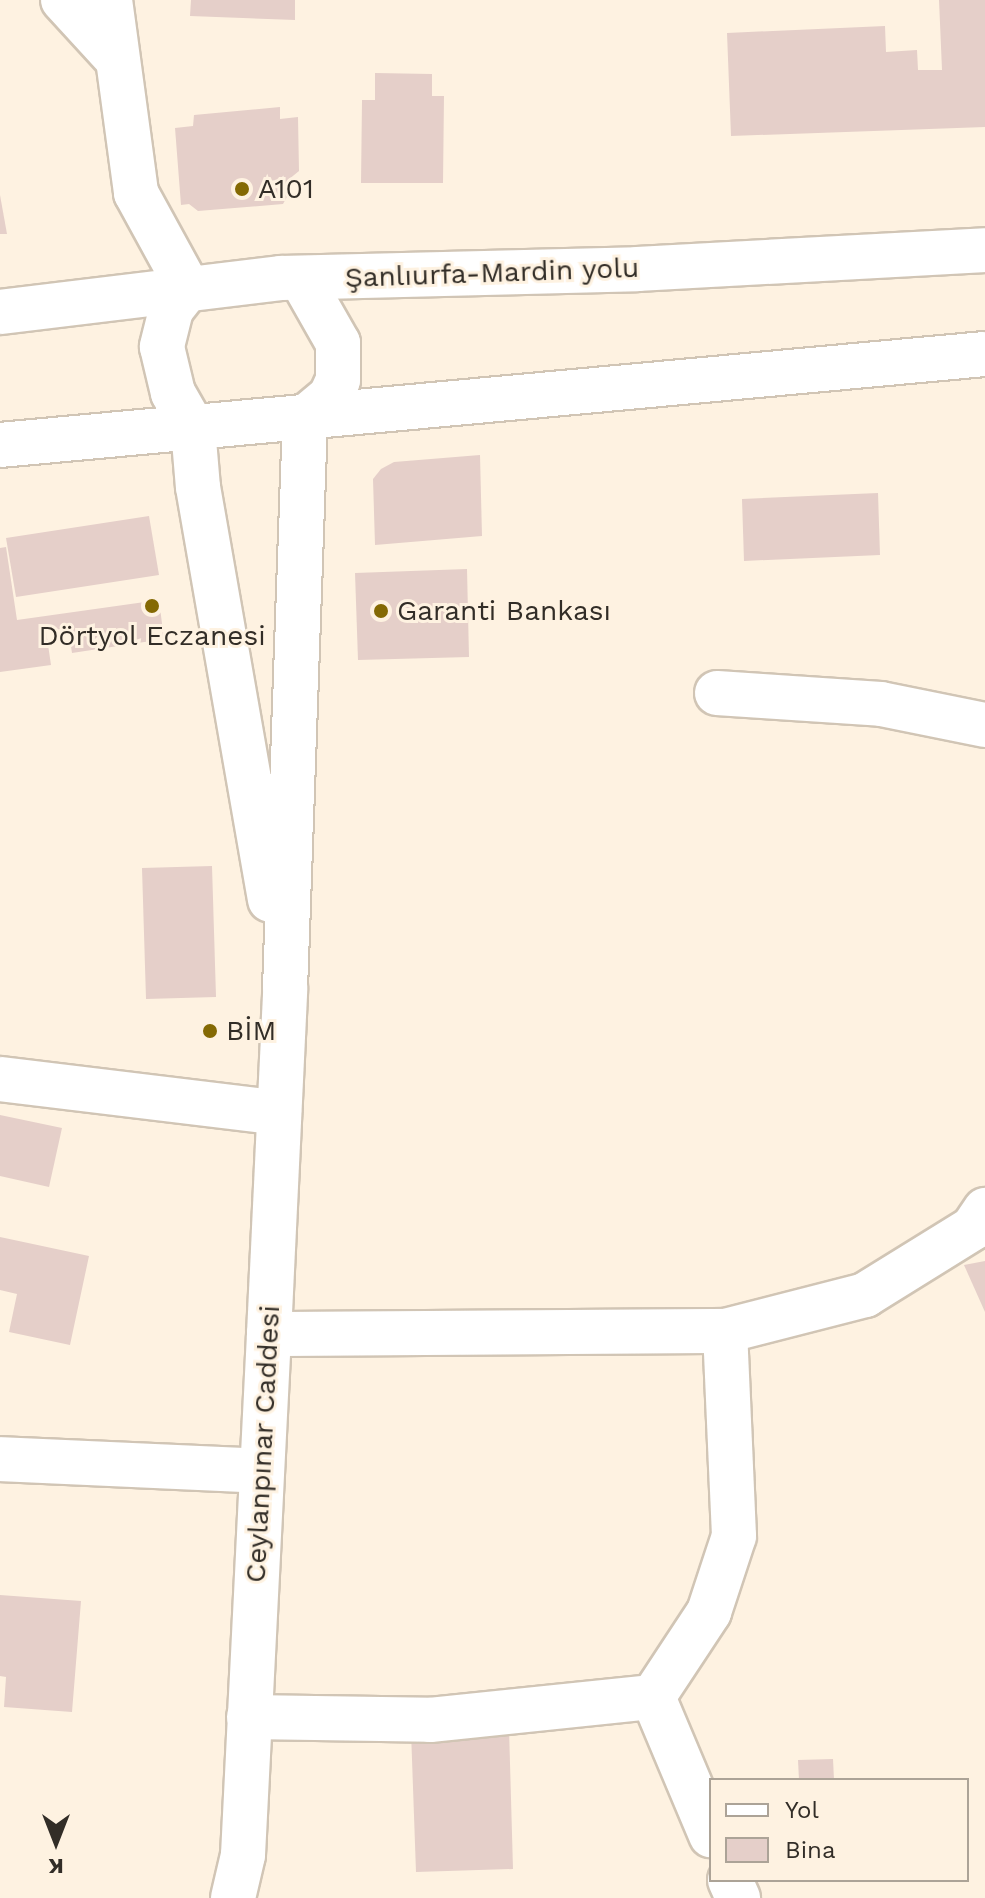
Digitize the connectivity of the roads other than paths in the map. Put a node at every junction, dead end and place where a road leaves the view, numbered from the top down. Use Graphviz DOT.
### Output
graph roads {
  1 [pos="63,0"];
  2 [pos="110,0"];
  3 [pos="117,59"];
  4 [pos="985,250"];
  5 [pos="301,278"];
  6 [pos="188,288"];
  7 [pos="0,312"];
  8 [pos="985,354"];
  9 [pos="305,418"];
  10 [pos="193,428"];
  11 [pos="0,445"];
  12 [pos="717,693"];
  13 [pos="985,725"];
  14 [pos="285,989"];
  15 [pos="0,1079"];
  16 [pos="279,1113"];
  17 [pos="981,1222"];
  18 [pos="725,1331"];
  19 [pos="269,1334"];
  20 [pos="0,1459"];
  21 [pos="261,1471"];
  22 [pos="653,1697"];
  23 [pos="249,1717"];
  24 [pos="709,1830"];
  25 [pos="233,1898"];
  1 -- 3 [label="main road"];
  2 -- 3 [label="main road"];
  3 -- 6 [label="main road"];
  4 -- 5 [label="main road, Şanlıurfa-Mardin yolu"];
  5 -- 6 [label="main road, Şanlıurfa-Mardin yolu"];
  5 -- 9 [label="main road"];
  6 -- 7 [label="main road, Şanlıurfa-Mardin yolu"];
  6 -- 10 [label="main road"];
  8 -- 9 [label="main road"];
  9 -- 10 [label="main road"];
  9 -- 14 [label="main road"];
  10 -- 11 [label="main road"];
  10 -- 14 [label="main road"];
  12 -- 13 [label="main road"];
  14 -- 16 [label="main road, Ceylanpınar Caddesi"];
  15 -- 16 [label="main road"];
  16 -- 19 [label="main road, Ceylanpınar Caddesi"];
  17 -- 18 [label="main road"];
  18 -- 19 [label="main road"];
  18 -- 22 [label="main road"];
  19 -- 21 [label="main road, Ceylanpınar Caddesi"];
  20 -- 21 [label="main road"];
  21 -- 23 [label="main road, Ceylanpınar Caddesi"];
  22 -- 23 [label="main road"];
  22 -- 24 [label="main road"];
  23 -- 25 [label="main road, Ceylanpınar Caddesi"];
}
